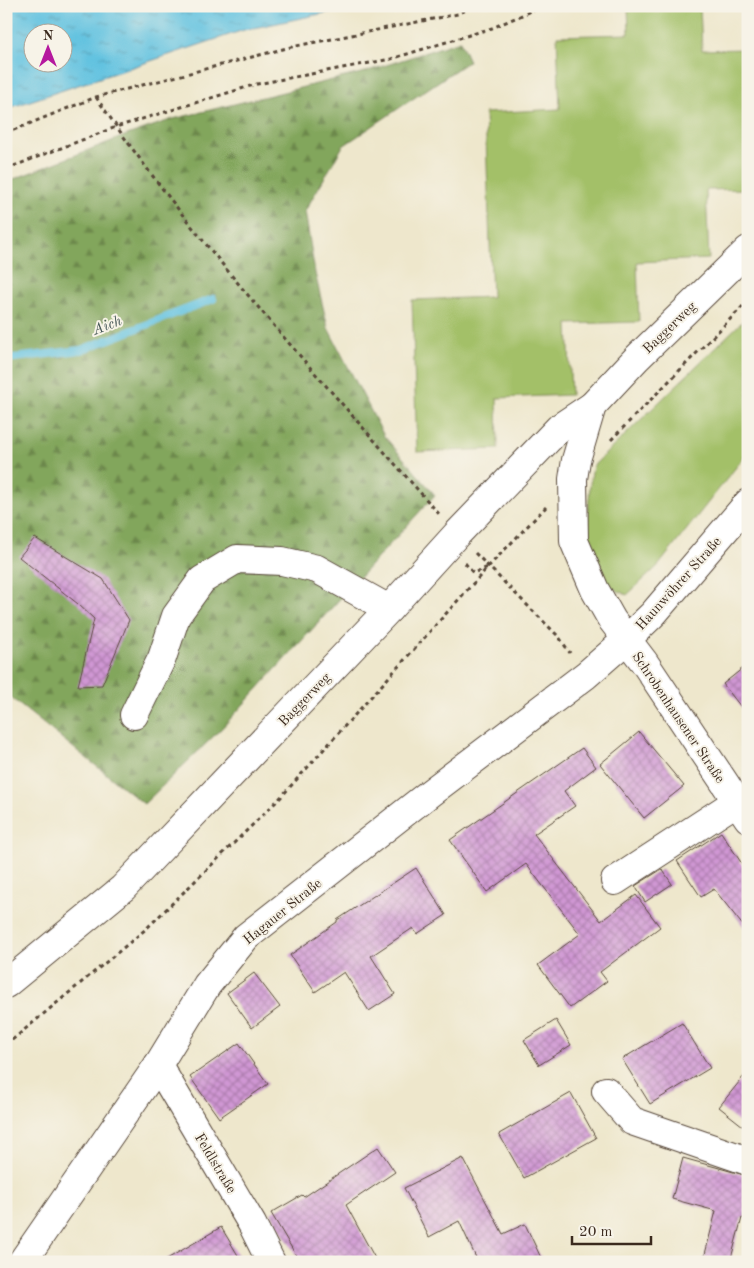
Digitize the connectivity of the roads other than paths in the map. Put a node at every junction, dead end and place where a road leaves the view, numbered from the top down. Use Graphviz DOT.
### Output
graph roads {
  1 [pos="748,250"];
  2 [pos="592,406"];
  3 [pos="748,503"];
  4 [pos="389,609"];
  5 [pos="626,640"];
  6 [pos="134,715"];
  7 [pos="742,810"];
  8 [pos="615,881"];
  9 [pos="6,984"];
  10 [pos="158,1065"];
  11 [pos="606,1091"];
  12 [pos="748,1161"];
  13 [pos="22,1262"];
  14 [pos="271,1262"];
  1 -- 2 [label="street, Baggerweg"];
  2 -- 4 [label="street, Baggerweg"];
  2 -- 5 [label="street, Baggerweg"];
  3 -- 5 [label="street, Haunwöhrer Straße"];
  4 -- 6 [label="street"];
  4 -- 9 [label="street, Baggerweg"];
  5 -- 7 [label="street, Schrobenhausener Straße"];
  5 -- 10 [label="street, Hagauer Straße"];
  7 -- 8 [label="street"];
  10 -- 13 [label="street, Hagauer Straße"];
  10 -- 14 [label="street, Feldlstraße"];
  11 -- 12 [label="street"];
}
